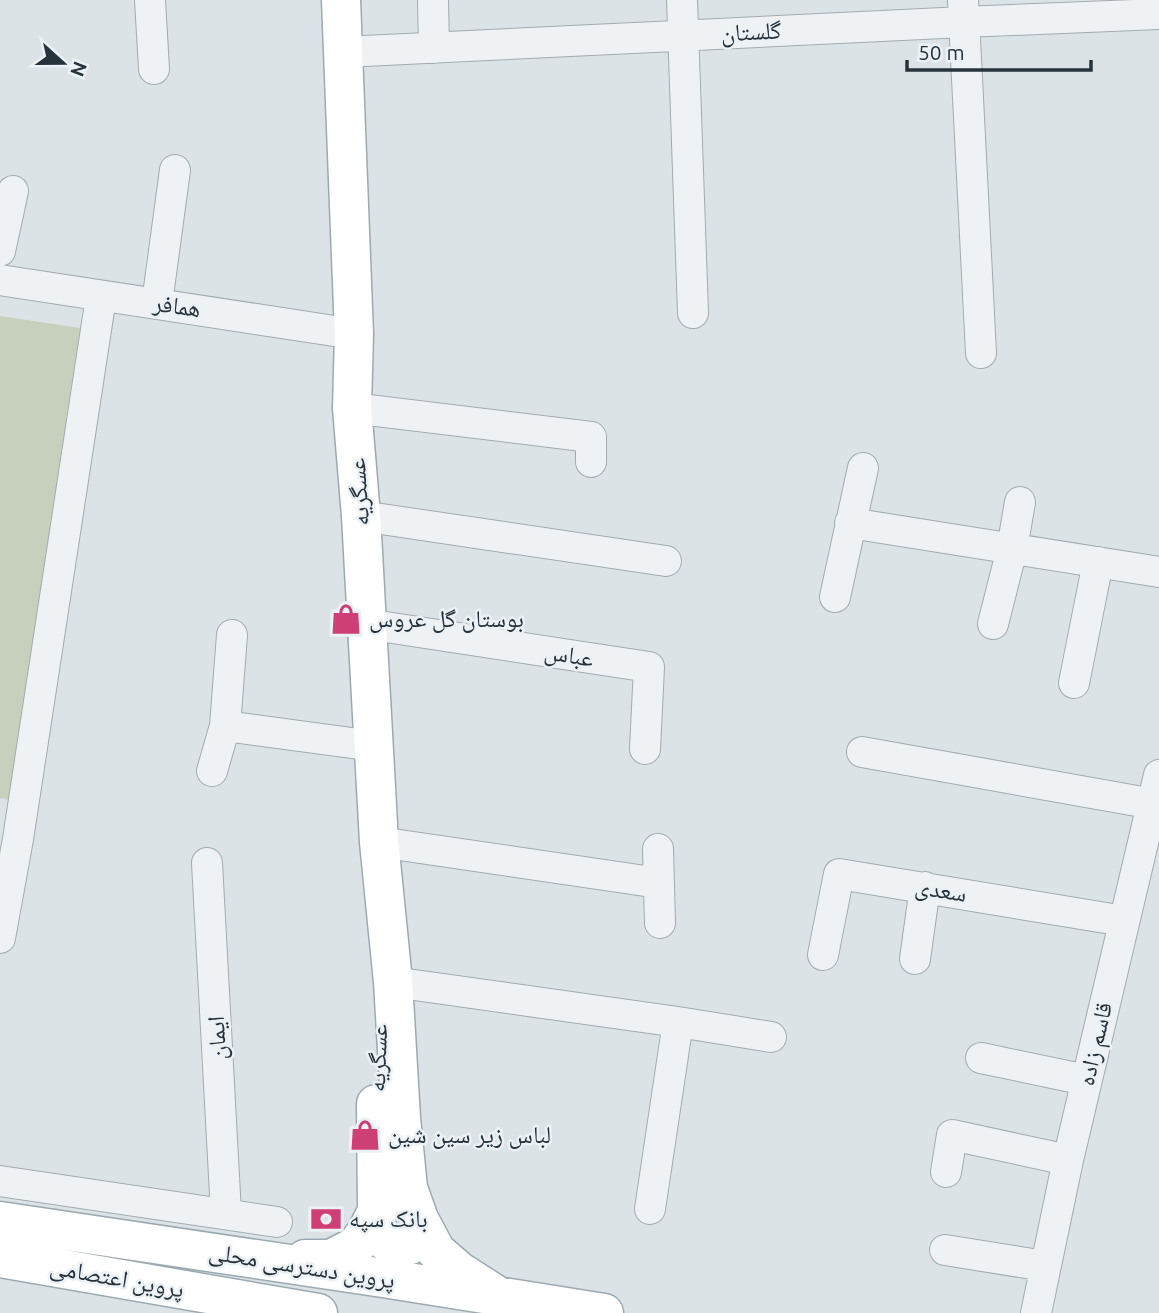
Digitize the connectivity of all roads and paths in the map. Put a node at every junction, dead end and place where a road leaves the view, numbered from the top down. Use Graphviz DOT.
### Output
graph roads {
  1 [pos="150,0"];
  2 [pos="341,0"];
  3 [pos="433,0"];
  4 [pos="682,0"];
  5 [pos="964,11"];
  6 [pos="1159,14"];
  7 [pos="683,36"];
  8 [pos="434,48"];
  9 [pos="343,52"];
  10 [pos="154,69"];
  11 [pos="175,170"];
  12 [pos="13,191"];
  13 [pos="0,251"];
  14 [pos="0,280"];
  15 [pos="101,297"];
  16 [pos="157,303"];
  17 [pos="693,313"];
  18 [pos="354,334"];
  19 [pos="981,353"];
  20 [pos="352,408"];
  21 [pos="591,462"];
  22 [pos="863,468"];
  23 [pos="1020,502"];
  24 [pos="361,516"];
  25 [pos="850,523"];
  26 [pos="1012,549"];
  27 [pos="666,561"];
  28 [pos="1098,562"];
  29 [pos="1159,572"];
  30 [pos="835,597"];
  31 [pos="366,624"];
  32 [pos="993,624"];
  33 [pos="232,635"];
  34 [pos="1074,682"];
  35 [pos="225,726"];
  36 [pos="374,746"];
  37 [pos="645,750"];
  38 [pos="862,752"];
  39 [pos="212,771"];
  40 [pos="1159,775"];
  41 [pos="1155,804"];
  42 [pos="9,837"];
  43 [pos="379,842"];
  44 [pos="658,849"];
  45 [pos="207,863"];
  46 [pos="659,883"];
  47 [pos="925,887"];
  48 [pos="1124,921"];
  49 [pos="660,923"];
  50 [pos="0,938"];
  51 [pos="823,954"];
  52 [pos="915,959"];
  53 [pos="393,982"];
  54 [pos="678,1022"];
  55 [pos="771,1037"];
  56 [pos="981,1058"];
  57 [pos="1086,1080"];
  58 [pos="1068,1160"];
  59 [pos="946,1172"];
  60 [pos="0,1181"];
  61 [pos="650,1209"];
  62 [pos="377,1211"];
  63 [pos="226,1213"];
  64 [pos="419,1219"];
  65 [pos="0,1221"];
  66 [pos="277,1222"];
  67 [pos="945,1250"];
  68 [pos="0,1258"];
  69 [pos="264,1260"];
  70 [pos="1045,1266"];
  71 [pos="498,1296"];
  72 [pos="317,1313"];
  73 [pos="604,1313"];
  74 [pos="1036,1313"];
  1 -- 10 [label="street"];
  2 -- 9 [label="main road, عسگریه"];
  3 -- 8 [label="street"];
  4 -- 7 [label="street"];
  5 -- 6 [label="street, گلستان"];
  5 -- 7 [label="street, گلستان"];
  5 -- 19 [label="street"];
  7 -- 8 [label="street, گلستان"];
  7 -- 17 [label="street"];
  8 -- 9 [label="street, گلستان"];
  9 -- 18 [label="main road, عسگریه"];
  11 -- 16 [label="street"];
  12 -- 13 [label="street"];
  14 -- 15 [label="street, همافر"];
  15 -- 16 [label="street, همافر"];
  15 -- 42 [label="street"];
  16 -- 18 [label="street, همافر"];
  18 -- 20 [label="main road, عسگریه"];
  20 -- 21 [label="street"];
  20 -- 24 [label="main road, عسگریه"];
  22 -- 25 [label="street"];
  23 -- 26 [label="street"];
  24 -- 27 [label="street"];
  24 -- 31 [label="main road, عسگریه"];
  25 -- 26 [label="street"];
  25 -- 30 [label="street"];
  26 -- 28 [label="street"];
  26 -- 32 [label="street"];
  28 -- 29 [label="street"];
  28 -- 34 [label="street"];
  31 -- 36 [label="main road, عسگریه"];
  31 -- 37 [label="street, عباس"];
  33 -- 35 [label="street"];
  35 -- 36 [label="street"];
  35 -- 39 [label="street"];
  36 -- 43 [label="main road, عسگریه"];
  38 -- 41 [label="street"];
  40 -- 41 [label="street, قاسم زاده"];
  41 -- 48 [label="street, قاسم زاده"];
  42 -- 50 [label="street"];
  43 -- 46 [label="street"];
  43 -- 53 [label="main road, عسگریه"];
  44 -- 46 [label="street"];
  45 -- 63 [label="street, ایمان"];
  46 -- 49 [label="street"];
  47 -- 48 [label="street, سعدی"];
  47 -- 51 [label="street, سعدی"];
  47 -- 52 [label="street"];
  48 -- 57 [label="street, قاسم زاده"];
  53 -- 54 [label="street"];
  53 -- 62 [label="main road, عسگریه"];
  53 -- 64 [label="main road, عسگریه"];
  54 -- 55 [label="street"];
  54 -- 61 [label="street"];
  56 -- 57 [label="street"];
  57 -- 58 [label="street, قاسم زاده"];
  58 -- 59 [label="street"];
  58 -- 70 [label="street, قاسم زاده"];
  60 -- 63 [label="street"];
  62 -- 64 [label="main road"];
  62 -- 69 [label="main road, عسگریه"];
  63 -- 66 [label="street"];
  64 -- 71 [label="main road, عسگریه"];
  65 -- 69 [label="main road, پروین دسترسی محلی"];
  67 -- 70 [label="street"];
  68 -- 72 [label="main road, پروین اعتصامی"];
  69 -- 71 [label="main road, پروین دسترسی محلی"];
  70 -- 74 [label="street, قاسم زاده"];
  71 -- 73 [label="main road, پروین دسترسی محلی"];
}
